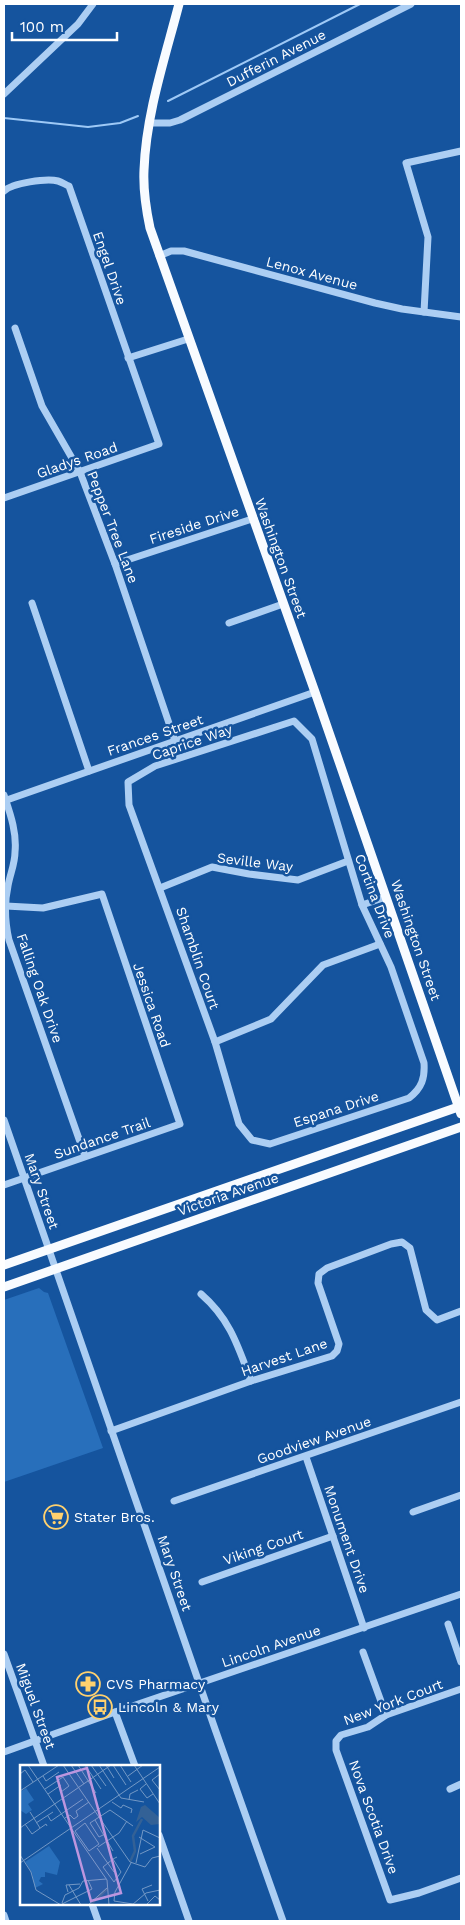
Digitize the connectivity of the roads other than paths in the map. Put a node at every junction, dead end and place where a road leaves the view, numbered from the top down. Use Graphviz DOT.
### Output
graph roads {
  1 [pos="93,4"];
  2 [pos="179,4"];
  3 [pos="411,4"];
  4 [pos="4,94"];
  5 [pos="150,123"];
  6 [pos="461,151"];
  7 [pos="4,191"];
  8 [pos="159,256"];
  9 [pos="424,312"];
  10 [pos="461,317"];
  11 [pos="15,328"];
  12 [pos="188,338"];
  13 [pos="128,358"];
  14 [pos="159,444"];
  15 [pos="80,472"];
  16 [pos="4,498"];
  17 [pos="252,519"];
  18 [pos="115,564"];
  19 [pos="32,604"];
  20 [pos="283,604"];
  21 [pos="229,623"];
  22 [pos="315,692"];
  23 [pos="294,721"];
  24 [pos="175,741"];
  25 [pos="89,771"];
  26 [pos="128,782"];
  27 [pos="4,799"];
  28 [pos="348,861"];
  29 [pos="160,888"];
  30 [pos="386,897"];
  31 [pos="362,905"];
  32 [pos="6,906"];
  33 [pos="380,944"];
  34 [pos="214,1042"];
  35 [pos="422,1084"];
  36 [pos="460,1109"];
  37 [pos="4,1120"];
  38 [pos="180,1124"];
  39 [pos="461,1127"];
  40 [pos="252,1140"];
  41 [pos="85,1156"];
  42 [pos="24,1178"];
  43 [pos="4,1185"];
  44 [pos="48,1249"];
  45 [pos="4,1265"];
  46 [pos="54,1269"];
  47 [pos="4,1287"];
  48 [pos="201,1294"];
  49 [pos="461,1311"];
  50 [pos="251,1381"];
  51 [pos="461,1402"];
  52 [pos="111,1431"];
  53 [pos="306,1457"];
  54 [pos="461,1495"];
  55 [pos="174,1501"];
  56 [pos="413,1512"];
  57 [pos="333,1536"];
  58 [pos="202,1582"];
  59 [pos="461,1594"];
  60 [pos="448,1624"];
  61 [pos="364,1628"];
  62 [pos="363,1652"];
  63 [pos="4,1654"];
  64 [pos="461,1662"];
  65 [pos="200,1684"];
  66 [pos="461,1689"];
  67 [pos="115,1712"];
  68 [pos="386,1715"];
  69 [pos="35,1741"];
  70 [pos="336,1742"];
  71 [pos="4,1752"];
  72 [pos="44,1765"];
  73 [pos="135,1765"];
  74 [pos="461,1784"];
  75 [pos="450,1789"];
  76 [pos="160,1838"];
  77 [pos="461,1878"];
  78 [pos="92,1905"];
  79 [pos="4,1915"];
  80 [pos="6,1921"];
  81 [pos="98,1921"];
  82 [pos="189,1921"];
  83 [pos="284,1921"];
  1 -- 4 [label="street"];
  2 -- 5 [label="main road, Washington Street"];
  3 -- 5 [label="street, Dufferin Avenue"];
  5 -- 8 [label="main road, Washington Street"];
  6 -- 9 [label="street"];
  7 -- 13 [label="street, Engel Drive"];
  8 -- 9 [label="street, Lenox Avenue"];
  8 -- 12 [label="main road, Washington Street"];
  9 -- 10 [label="street, Lenox Avenue"];
  11 -- 15 [label="street, Pepper Tree Lane"];
  12 -- 13 [label="street"];
  12 -- 17 [label="main road, Washington Street"];
  13 -- 14 [label="street, Engel Drive"];
  14 -- 15 [label="street, Gladys Road"];
  15 -- 16 [label="street, Gladys Road"];
  15 -- 18 [label="street, Pepper Tree Lane"];
  17 -- 18 [label="street, Fireside Drive"];
  17 -- 20 [label="main road, Washington Street"];
  18 -- 24 [label="street, Pepper Tree Lane"];
  19 -- 25 [label="street"];
  20 -- 21 [label="street"];
  20 -- 22 [label="main road, Washington Street"];
  22 -- 24 [label="street, Frances Street"];
  22 -- 30 [label="main road, Washington Street"];
  23 -- 26 [label="street, Caprice Way"];
  23 -- 28 [label="street, Cortina Drive"];
  24 -- 25 [label="street, Frances Street"];
  25 -- 27 [label="street, Frances Street"];
  26 -- 29 [label="street, Shamblin Court"];
  27 -- 32 [label="street, Falling Oak Drive"];
  28 -- 29 [label="street, Seville Way"];
  28 -- 31 [label="street, Cortina Drive"];
  29 -- 34 [label="street, Shamblin Court"];
  30 -- 31 [label="street"];
  30 -- 36 [label="main road, Washington Street"];
  31 -- 33 [label="street, Cortina Drive"];
  32 -- 38 [label="street, Jessica Road"];
  32 -- 41 [label="street, Falling Oak Drive"];
  33 -- 34 [label="street"];
  33 -- 35 [label="street, Cortina Drive"];
  34 -- 40 [label="street, Shamblin Court"];
  35 -- 40 [label="street, Espana Drive"];
  36 -- 44 [label="main road, Victoria Avenue"];
  37 -- 42 [label="street, Mary Street"];
  38 -- 41 [label="street, Sundance Trail"];
  39 -- 46 [label="main road, Victoria Avenue"];
  41 -- 42 [label="street, Sundance Trail"];
  42 -- 43 [label="street, Sundance Trail"];
  42 -- 44 [label="street, Mary Street"];
  44 -- 45 [label="main road, Victoria Avenue"];
  44 -- 46 [label="street, Mary Street"];
  46 -- 47 [label="main road, Victoria Avenue"];
  46 -- 52 [label="street, Mary Street"];
  48 -- 50 [label="street"];
  49 -- 50 [label="street, Harvest Lane"];
  50 -- 52 [label="street, Harvest Lane"];
  51 -- 53 [label="street, Goodview Avenue"];
  52 -- 65 [label="street, Mary Street"];
  53 -- 55 [label="street, Goodview Avenue"];
  53 -- 57 [label="street, Monument Drive"];
  54 -- 56 [label="street"];
  57 -- 58 [label="street, Viking Court"];
  57 -- 61 [label="street, Monument Drive"];
  59 -- 61 [label="street, Lincoln Avenue"];
  60 -- 64 [label="street"];
  61 -- 65 [label="street, Lincoln Avenue"];
  62 -- 68 [label="street"];
  63 -- 69 [label="street, Miguel Street"];
  65 -- 67 [label="street, Lincoln Avenue"];
  65 -- 83 [label="street, Mary Street"];
  66 -- 68 [label="street, New York Court"];
  67 -- 69 [label="street, Lincoln Avenue"];
  67 -- 73 [label="street"];
  68 -- 70 [label="street, New York Court"];
  69 -- 71 [label="street, Lincoln Avenue"];
  69 -- 72 [label="street, Miguel Street"];
  70 -- 77 [label="street, Nova Scotia Drive"];
  74 -- 75 [label="street"];
  76 -- 82 [label="street"];
  78 -- 81 [label="street"];
  79 -- 80 [label="street"];
}
